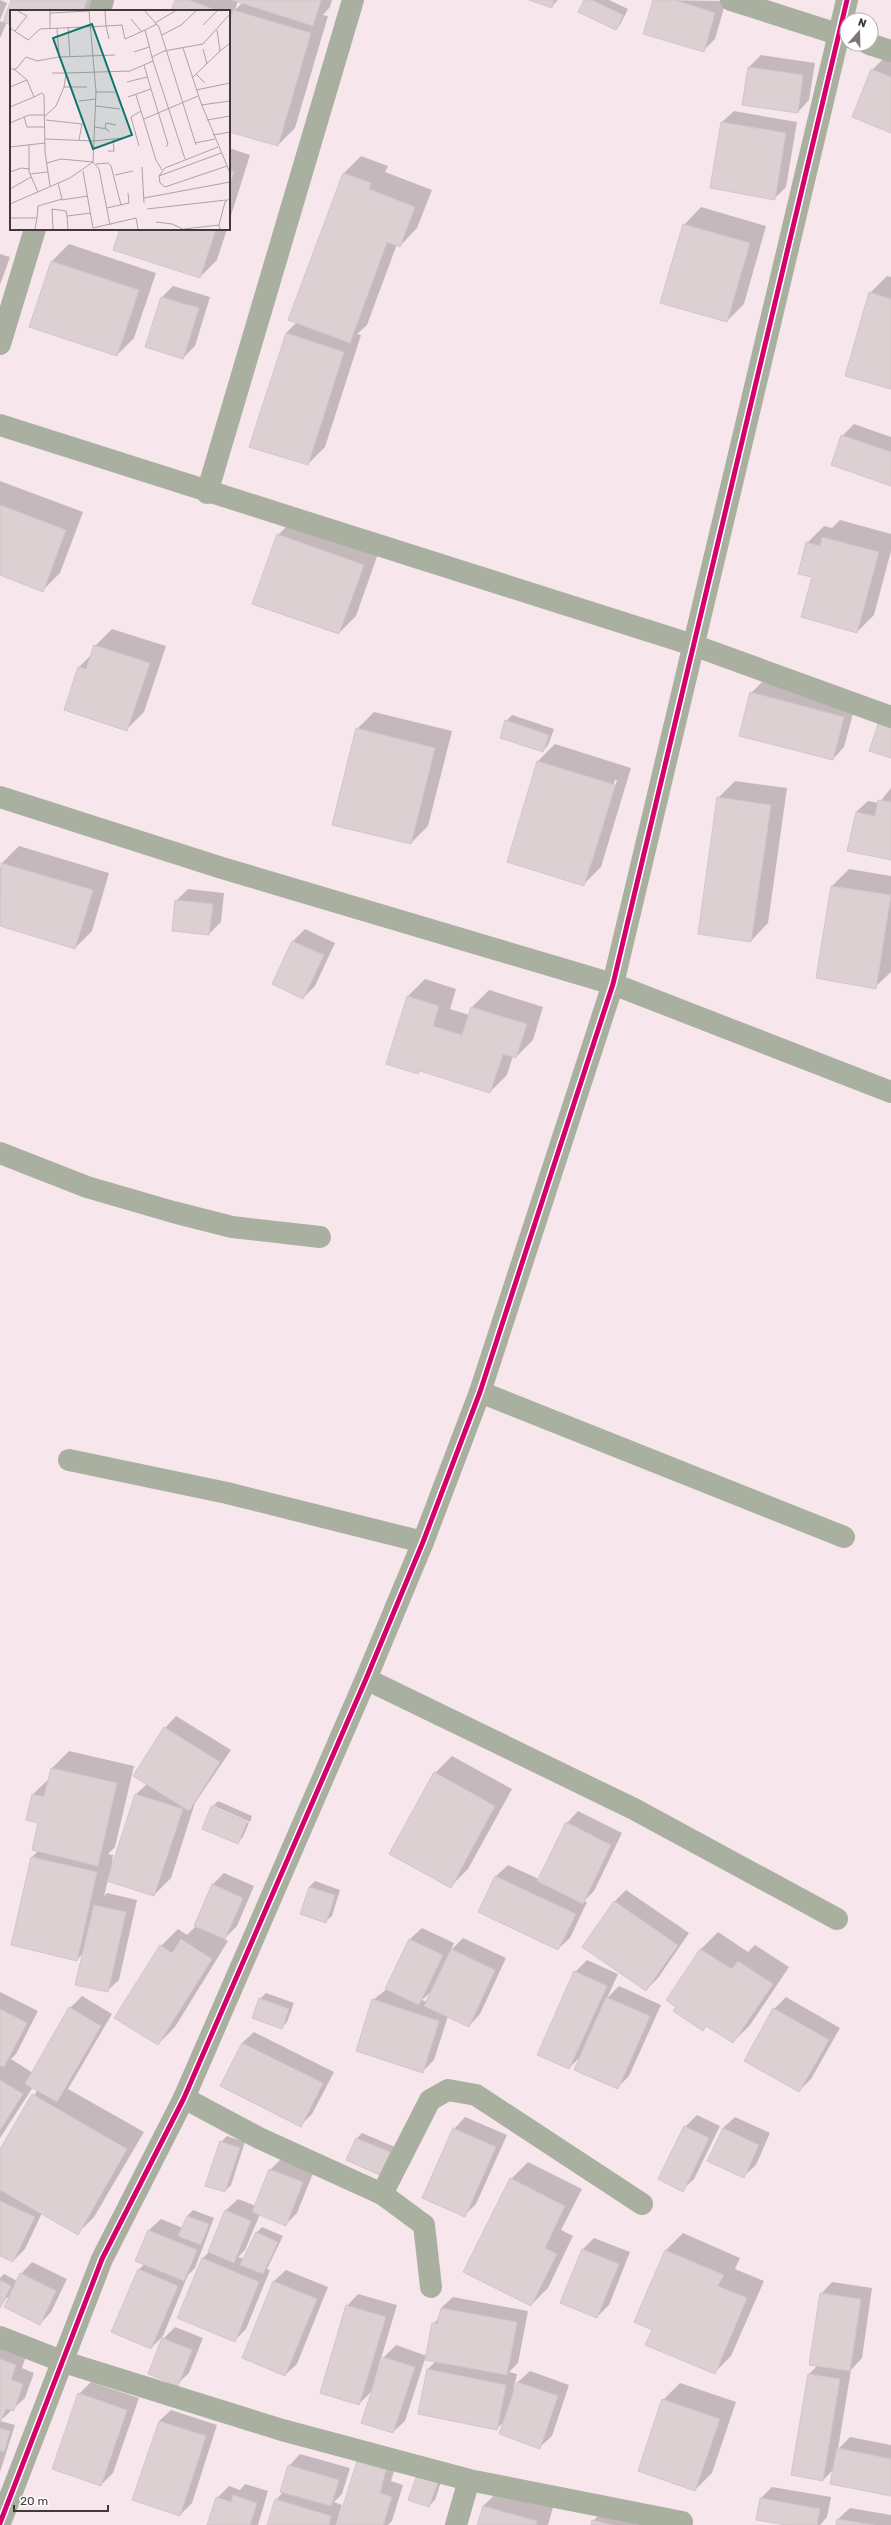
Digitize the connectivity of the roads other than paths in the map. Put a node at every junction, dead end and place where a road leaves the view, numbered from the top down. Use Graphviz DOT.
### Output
graph roads {
  1 [pos="103,0"];
  2 [pos="353,0"];
  3 [pos="731,0"];
  4 [pos="847,0"];
  5 [pos="100,10"];
  6 [pos="845,12"];
  7 [pos="839,34"];
  8 [pos="839,47"];
  9 [pos="879,47"];
  10 [pos="891,51"];
  11 [pos="35,230"];
  12 [pos="0,344"];
  13 [pos="0,425"];
  14 [pos="207,492"];
  15 [pos="693,645"];
  16 [pos="891,718"];
  17 [pos="0,797"];
  18 [pos="613,984"];
  19 [pos="891,1092"];
  20 [pos="0,1153"];
  21 [pos="320,1237"];
  22 [pos="480,1392"];
  23 [pos="69,1460"];
  24 [pos="844,1537"];
  25 [pos="423,1542"];
  26 [pos="366,1679"];
  27 [pos="837,1919"];
  28 [pos="184,2098"];
  29 [pos="382,2194"];
  30 [pos="642,2204"];
  31 [pos="431,2287"];
  32 [pos="0,2337"];
  33 [pos="64,2362"];
  34 [pos="469,2480"];
  35 [pos="682,2522"];
  36 [pos="0,2523"];
  37 [pos="456,2525"];
  1 -- 5 [label="street"];
  2 -- 14 [label="street"];
  3 -- 7 [label="street"];
  4 -- 6 [label="street"];
  8 -- 15 [label="street"];
  9 -- 10 [label="street"];
  11 -- 12 [label="street"];
  13 -- 14 [label="street"];
  14 -- 15 [label="street"];
  15 -- 16 [label="street"];
  15 -- 18 [label="street"];
  17 -- 18 [label="street"];
  18 -- 19 [label="street"];
  18 -- 22 [label="street"];
  20 -- 21 [label="street"];
  22 -- 24 [label="street"];
  22 -- 25 [label="street"];
  23 -- 25 [label="street"];
  25 -- 26 [label="street"];
  26 -- 27 [label="street"];
  26 -- 28 [label="street"];
  28 -- 29 [label="street"];
  28 -- 33 [label="street"];
  29 -- 30 [label="street"];
  29 -- 31 [label="street"];
  32 -- 33 [label="street"];
  33 -- 34 [label="street"];
  33 -- 36 [label="street"];
  34 -- 35 [label="street"];
  34 -- 37 [label="street"];
}
